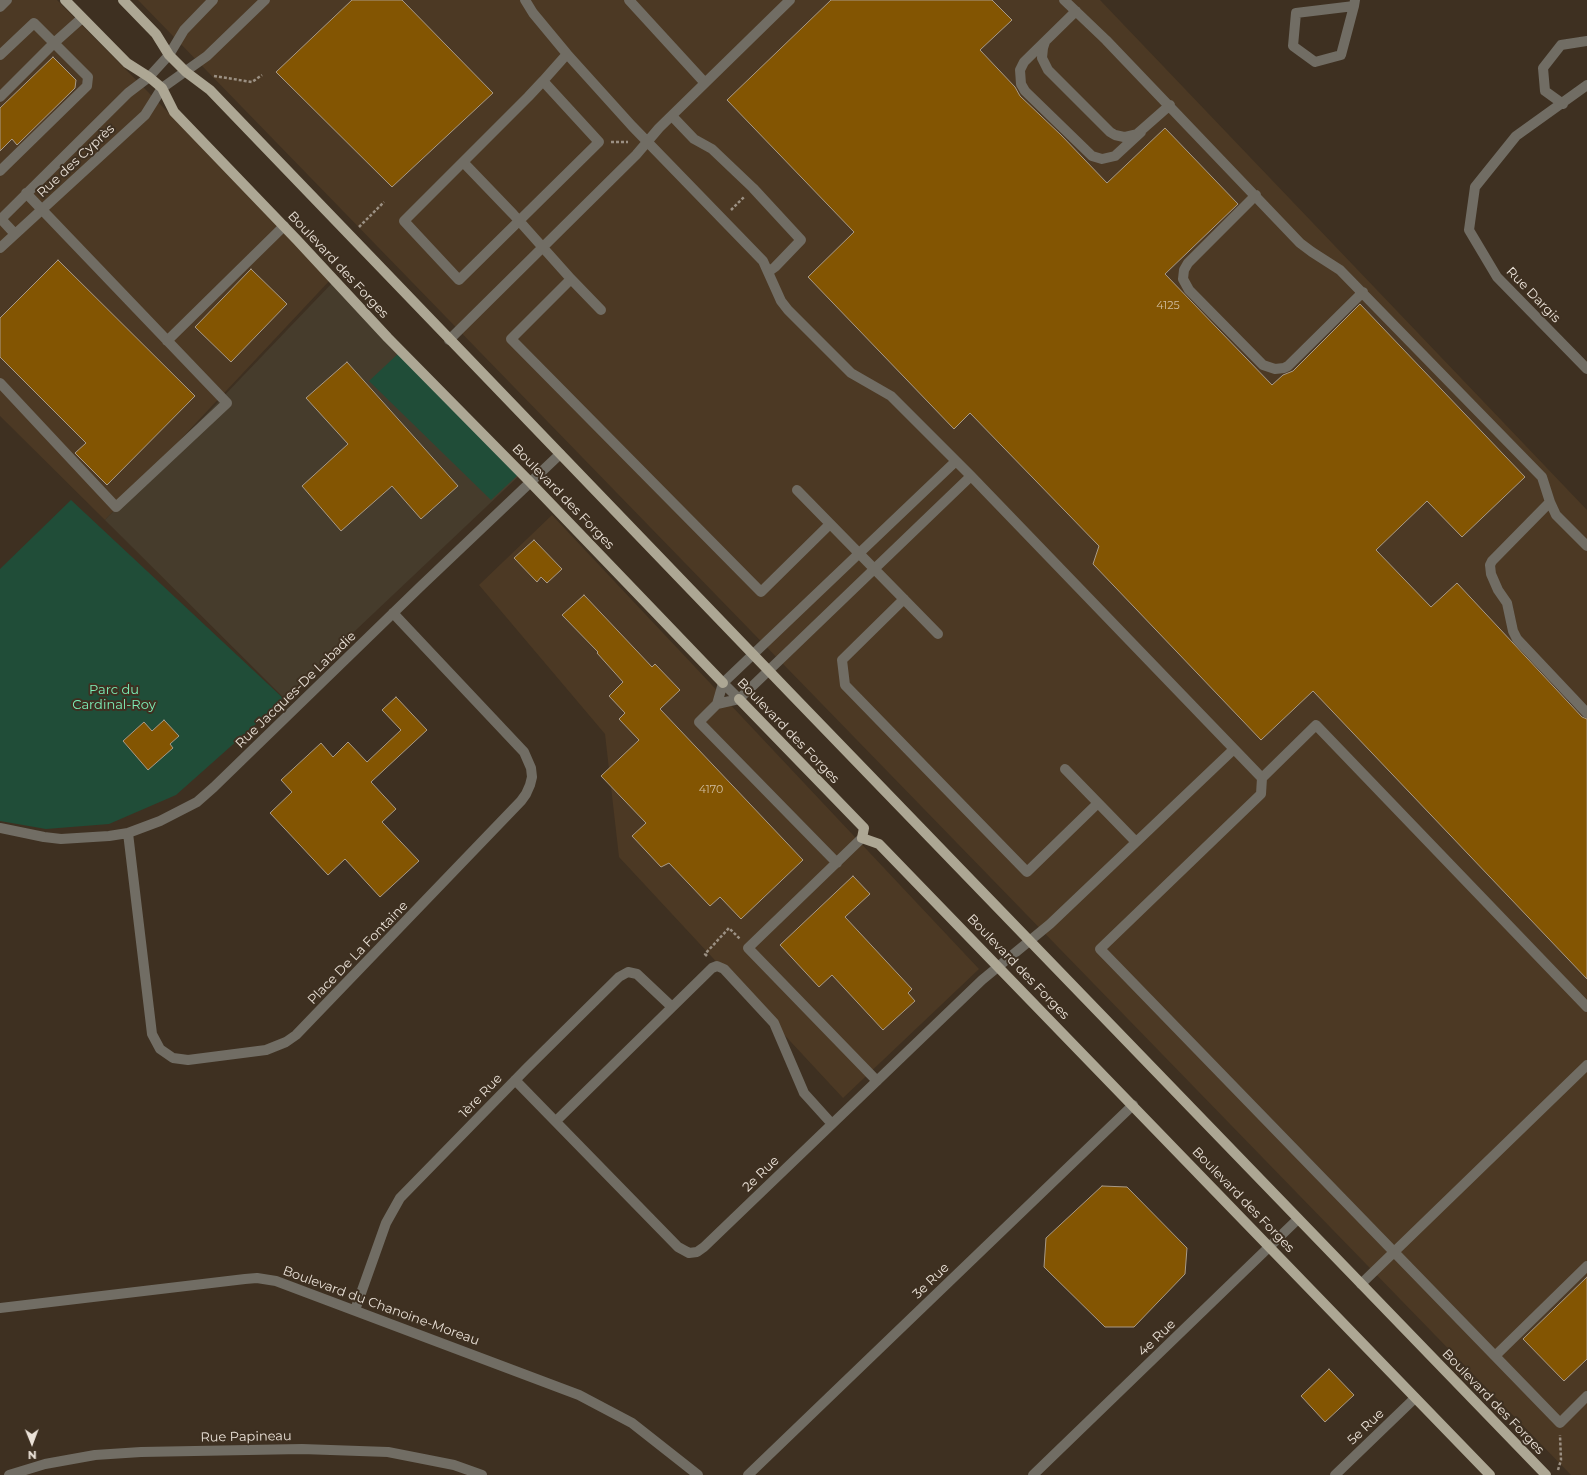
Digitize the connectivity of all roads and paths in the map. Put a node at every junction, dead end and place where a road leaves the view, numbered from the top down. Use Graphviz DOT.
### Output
graph roads {
  1 [pos="7,0"];
  2 [pos="65,0"];
  3 [pos="123,0"];
  4 [pos="213,0"];
  5 [pos="265,0"];
  6 [pos="525,0"];
  7 [pos="628,0"];
  8 [pos="790,0"];
  9 [pos="1064,0"];
  10 [pos="1355,3"];
  11 [pos="0,7"];
  12 [pos="1076,11"];
  13 [pos="82,18"];
  14 [pos="1046,41"];
  15 [pos="1587,41"];
  16 [pos="54,43"];
  17 [pos="567,54"];
  18 [pos="0,55"];
  19 [pos="169,55"];
  20 [pos="186,72"];
  21 [pos="262,75"];
  22 [pos="149,77"];
  23 [pos="543,81"];
  24 [pos="705,83"];
  25 [pos="1587,85"];
  26 [pos="162,88"];
  27 [pos="0,97"];
  28 [pos="1562,104"];
  29 [pos="1170,105"];
  30 [pos="672,116"];
  31 [pos="1141,132"];
  32 [pos="599,142"];
  33 [pos="648,142"];
  34 [pos="463,162"];
  35 [pos="1,168"];
  36 [pos="753,188"];
  37 [pos="26,193"];
  38 [pos="1256,195"];
  39 [pos="384,202"];
  40 [pos="42,210"];
  41 [pos="722,218"];
  42 [pos="0,219"];
  43 [pos="519,221"];
  44 [pos="284,226"];
  45 [pos="15,234"];
  46 [pos="350,236"];
  47 [pos="0,248"];
  48 [pos="542,248"];
  49 [pos="768,272"];
  50 [pos="571,279"];
  51 [pos="1362,292"];
  52 [pos="601,310"];
  53 [pos="449,340"];
  54 [pos="167,341"];
  55 [pos="1587,369"];
  56 [pos="0,383"];
  57 [pos="560,454"];
  58 [pos="956,461"];
  59 [pos="971,476"];
  60 [pos="530,482"];
  61 [pos="797,490"];
  62 [pos="1550,502"];
  63 [pos="830,524"];
  64 [pos="1587,546"];
  65 [pos="859,553"];
  66 [pos="874,568"];
  67 [pos="904,600"];
  68 [pos="393,613"];
  69 [pos="938,634"];
  70 [pos="753,654"];
  71 [pos="769,670"];
  72 [pos="723,683"];
  73 [pos="739,699"];
  74 [pos="717,704"];
  75 [pos="1587,713"];
  76 [pos="1234,749"];
  77 [pos="1065,769"];
  78 [pos="1262,778"];
  79 [pos="1098,803"];
  80 [pos="0,828"];
  81 [pos="128,832"];
  82 [pos="862,838"];
  83 [pos="1136,842"];
  84 [pos="837,863"];
  85 [pos="1029,941"];
  86 [pos="748,948"];
  87 [pos="717,966"];
  88 [pos="999,966"];
  89 [pos="672,1007"];
  90 [pos="1587,1007"];
  91 [pos="1587,1065"];
  92 [pos="515,1080"];
  93 [pos="877,1081"];
  94 [pos="1133,1106"];
  95 [pos="556,1121"];
  96 [pos="832,1124"];
  97 [pos="1298,1219"];
  98 [pos="1270,1246"];
  99 [pos="1394,1252"];
  100 [pos="1587,1266"];
  101 [pos="1361,1284"];
  102 [pos="0,1308"];
  103 [pos="355,1310"];
  104 [pos="1495,1356"];
  105 [pos="1587,1396"];
  106 [pos="1415,1398"];
  107 [pos="1560,1423"];
  108 [pos="9,1475"];
  109 [pos="482,1475"];
  110 [pos="698,1475"];
  111 [pos="748,1475"];
  112 [pos="1033,1475"];
  113 [pos="1335,1475"];
  114 [pos="1490,1475"];
  115 [pos="1546,1475"];
  116 [pos="1557,1475"];
  1 -- 11 [label="street"];
  2 -- 13 [label="main road, Boulevard des Forges"];
  3 -- 19 [label="main road, Boulevard des Forges"];
  4 -- 19 [label="street, Rue des Cyprès"];
  5 -- 20 [label="street"];
  6 -- 17 [label="street"];
  7 -- 24 [label="street"];
  8 -- 24 [label="street"];
  9 -- 12 [label="street"];
  10 -- 10 [label="street"];
  12 -- 14 [label="street"];
  12 -- 29 [label="street"];
  13 -- 16 [label="street"];
  13 -- 22 [label="main road, Boulevard des Forges"];
  14 -- 31 [label="street"];
  14 -- 31 [label="street"];
  15 -- 28 [label="street"];
  16 -- 18 [label="street"];
  16 -- 27 [label="street"];
  16 -- 35 [label="street"];
  17 -- 23 [label="street"];
  17 -- 33 [label="street"];
  19 -- 20 [label="main road, Boulevard des Forges"];
  19 -- 22 [label="street, Rue des Cyprès"];
  20 -- 21 [label="path"];
  20 -- 26 [label="street"];
  20 -- 46 [label="main road, Boulevard des Forges"];
  22 -- 26 [label="main road, Boulevard des Forges"];
  22 -- 37 [label="street, Rue des Cyprès"];
  23 -- 32 [label="street"];
  23 -- 34 [label="street"];
  24 -- 30 [label="street"];
  25 -- 28 [label="street, Rue Dargis"];
  26 -- 40 [label="street, Rue des Cyprès"];
  26 -- 44 [label="main road, Boulevard des Forges"];
  28 -- 55 [label="street, Rue Dargis"];
  29 -- 31 [label="street"];
  29 -- 38 [label="street"];
  30 -- 33 [label="street"];
  30 -- 36 [label="street"];
  32 -- 33 [label="path"];
  32 -- 43 [label="street"];
  33 -- 41 [label="street"];
  33 -- 48 [label="street"];
  34 -- 43 [label="street"];
  34 -- 43 [label="street"];
  36 -- 41 [label="path"];
  36 -- 49 [label="street"];
  37 -- 40 [label="street"];
  37 -- 42 [label="street, Rue des Cyprès"];
  38 -- 51 [label="street"];
  38 -- 51 [label="street"];
  39 -- 46 [label="path"];
  40 -- 45 [label="street, Rue des Cyprès"];
  40 -- 54 [label="street"];
  41 -- 49 [label="street"];
  42 -- 45 [label="street"];
  43 -- 48 [label="street"];
  44 -- 54 [label="street"];
  44 -- 60 [label="main road, Boulevard des Forges"];
  45 -- 47 [label="street, Rue des Cyprès"];
  46 -- 53 [label="main road, Boulevard des Forges"];
  48 -- 50 [label="street"];
  48 -- 53 [label="street"];
  49 -- 58 [label="street"];
  50 -- 52 [label="street"];
  50 -- 63 [label="street"];
  51 -- 62 [label="street"];
  53 -- 57 [label="main road, Boulevard des Forges"];
  54 -- 56 [label="street"];
  57 -- 60 [label="street, Rue Jacques-De Labadie"];
  57 -- 70 [label="main road, Boulevard des Forges"];
  58 -- 59 [label="street"];
  58 -- 65 [label="street"];
  59 -- 66 [label="street"];
  59 -- 76 [label="street"];
  60 -- 68 [label="street, Rue Jacques-De Labadie"];
  60 -- 72 [label="main road, Boulevard des Forges"];
  61 -- 63 [label="street"];
  62 -- 64 [label="street"];
  62 -- 75 [label="street"];
  63 -- 65 [label="street"];
  65 -- 66 [label="street"];
  65 -- 70 [label="street"];
  66 -- 67 [label="street"];
  66 -- 71 [label="street"];
  67 -- 69 [label="street"];
  67 -- 79 [label="street"];
  68 -- 81 [label="street, Rue Jacques-De Labadie"];
  68 -- 81 [label="street, Place De La Fontaine"];
  70 -- 71 [label="main road, Boulevard des Forges"];
  70 -- 72 [label="street"];
  71 -- 73 [label="street"];
  71 -- 85 [label="main road, Boulevard des Forges"];
  72 -- 73 [label="street, Boulevard des Forges"];
  72 -- 74 [label="street"];
  73 -- 74 [label="street"];
  73 -- 82 [label="main road, Boulevard des Forges"];
  74 -- 84 [label="street"];
  76 -- 78 [label="street"];
  76 -- 83 [label="street, 2e Rue"];
  77 -- 79 [label="street"];
  78 -- 90 [label="street"];
  78 -- 99 [label="street"];
  79 -- 83 [label="street"];
  80 -- 81 [label="street, Rue Jacques-De Labadie"];
  82 -- 84 [label="street"];
  82 -- 88 [label="main road, Boulevard des Forges"];
  83 -- 85 [label="street, 2e Rue"];
  84 -- 86 [label="street"];
  85 -- 88 [label="street, 2e Rue"];
  85 -- 97 [label="main road, Boulevard des Forges"];
  86 -- 87 [label="path"];
  86 -- 93 [label="street"];
  87 -- 89 [label="street"];
  87 -- 96 [label="street"];
  88 -- 93 [label="street, 2e Rue"];
  88 -- 94 [label="main road, Boulevard des Forges"];
  89 -- 92 [label="street, 1ère Rue"];
  89 -- 95 [label="street"];
  91 -- 99 [label="street"];
  92 -- 95 [label="street, 2e Rue"];
  92 -- 103 [label="street, 1ère Rue"];
  93 -- 96 [label="street, 2e Rue"];
  94 -- 98 [label="main road, Boulevard des Forges"];
  94 -- 111 [label="street, 3e Rue"];
  95 -- 96 [label="street, 2e Rue"];
  97 -- 98 [label="street, 4e Rue"];
  97 -- 101 [label="main road, Boulevard des Forges"];
  98 -- 106 [label="main road, Boulevard des Forges"];
  98 -- 112 [label="street, 4e Rue"];
  99 -- 101 [label="street"];
  99 -- 104 [label="street"];
  100 -- 104 [label="street"];
  101 -- 115 [label="main road, Boulevard des Forges"];
  102 -- 103 [label="street, Boulevard du Chanoine-Moreau"];
  103 -- 110 [label="street, Boulevard du Chanoine-Moreau"];
  104 -- 107 [label="street"];
  105 -- 107 [label="street"];
  106 -- 113 [label="street, 5e Rue"];
  106 -- 114 [label="main road, Boulevard des Forges"];
  107 -- 116 [label="path"];
  108 -- 109 [label="street, Rue Papineau"];
}
